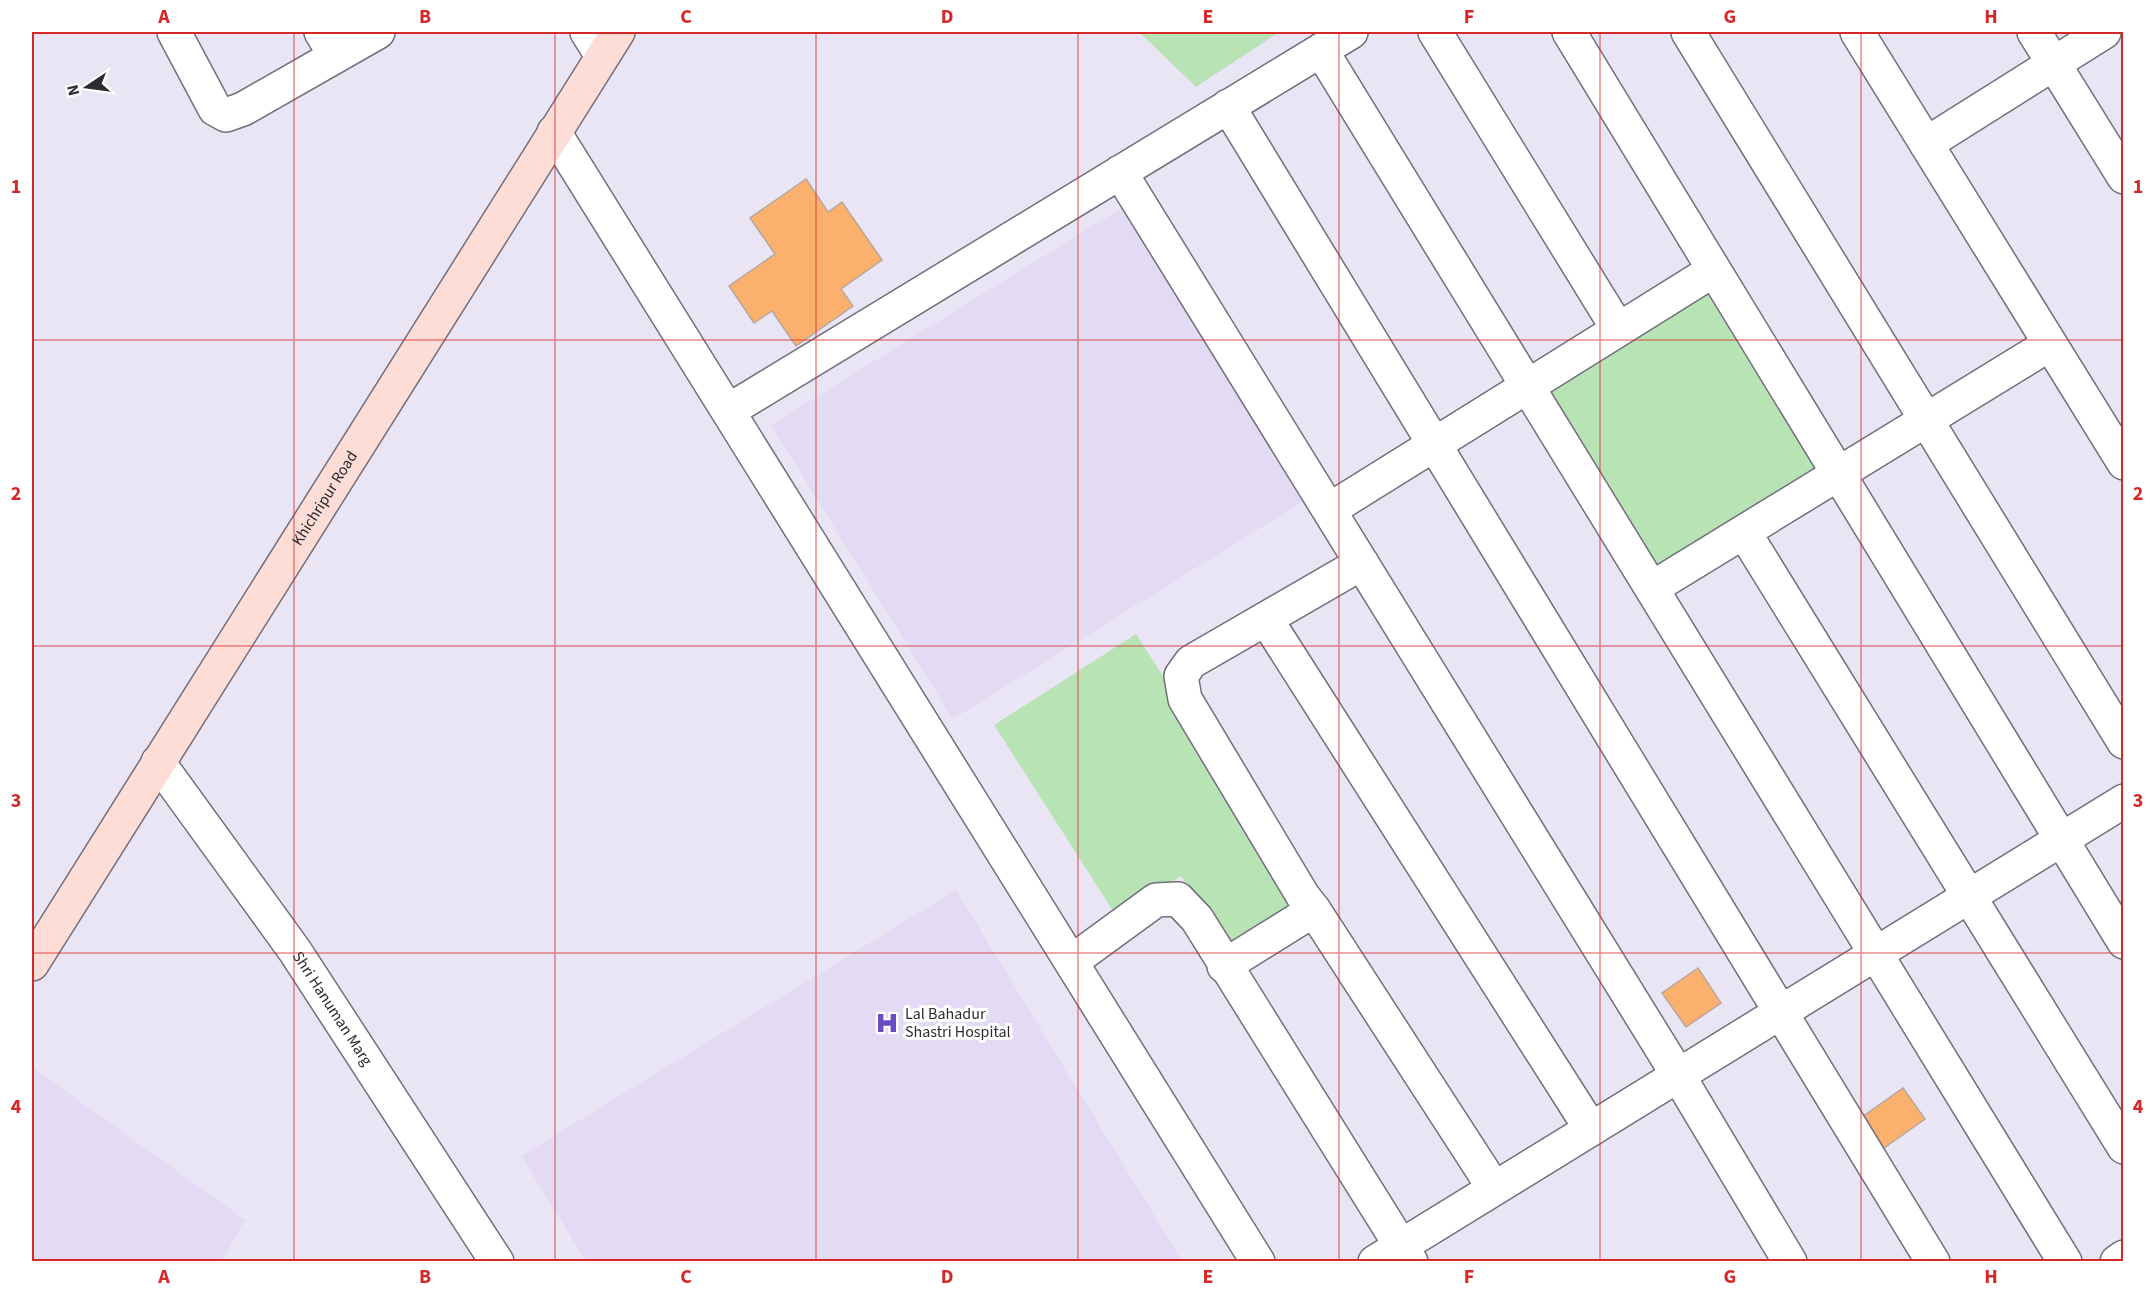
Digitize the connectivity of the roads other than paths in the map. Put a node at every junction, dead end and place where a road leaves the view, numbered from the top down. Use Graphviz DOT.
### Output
graph roads {
  1 [pos="174,32"];
  2 [pos="378,32"];
  3 [pos="1351,32"];
  4 [pos="1435,32"];
  5 [pos="1569,32"];
  6 [pos="1688,32"];
  7 [pos="1857,32"];
  8 [pos="2034,32"];
  9 [pos="2104,32"];
  10 [pos="602,40"];
  11 [pos="328,43"];
  12 [pos="1321,50"];
  13 [pos="2054,63"];
  14 [pos="1228,106"];
  15 [pos="554,132"];
  16 [pos="1926,144"];
  17 [pos="1120,172"];
  18 [pos="2124,177"];
  19 [pos="1714,270"];
  20 [pos="1618,329"];
  21 [pos="2050,344"];
  22 [pos="1527,386"];
  23 [pos="728,411"];
  24 [pos="1926,420"];
  25 [pos="1434,444"];
  26 [pos="2124,463"];
  27 [pos="1838,474"];
  28 [pos="1329,510"];
  29 [pos="1744,532"];
  30 [pos="1362,563"];
  31 [pos="1652,588"];
  32 [pos="1266,619"];
  33 [pos="2124,742"];
  34 [pos="158,762"];
  35 [pos="2124,801"];
  36 [pos="2061,839"];
  37 [pos="1969,896"];
  38 [pos="1314,910"];
  39 [pos="2124,942"];
  40 [pos="1876,953"];
  41 [pos="1071,962"];
  42 [pos="32,964"];
  43 [pos="1224,966"];
  44 [pos="1780,1012"];
  45 [pos="1678,1075"];
  46 [pos="1591,1129"];
  47 [pos="2124,1147"];
  48 [pos="1494,1188"];
  49 [pos="1395,1256"];
  50 [pos="2124,1257"];
  51 [pos="497,1262"];
  52 [pos="1258,1262"];
  53 [pos="1790,1262"];
  54 [pos="1933,1262"];
  55 [pos="2065,1262"];
  56 [pos="2117,1262"];
  1 -- 11 [label="street"];
  2 -- 11 [label="street"];
  3 -- 12 [label="street"];
  4 -- 20 [label="street"];
  5 -- 19 [label="street"];
  6 -- 24 [label="street"];
  7 -- 16 [label="street"];
  8 -- 13 [label="street"];
  9 -- 13 [label="street"];
  10 -- 15 [label="main road, Khichripur Road"];
  12 -- 14 [label="street"];
  12 -- 22 [label="street"];
  13 -- 16 [label="street"];
  13 -- 18 [label="street"];
  14 -- 17 [label="street"];
  14 -- 25 [label="street"];
  15 -- 23 [label="street"];
  15 -- 34 [label="main road, Khichripur Road"];
  16 -- 21 [label="street"];
  17 -- 23 [label="street"];
  17 -- 28 [label="street"];
  19 -- 20 [label="street"];
  19 -- 27 [label="street"];
  20 -- 22 [label="street"];
  21 -- 24 [label="street"];
  21 -- 26 [label="street"];
  22 -- 25 [label="street"];
  22 -- 31 [label="street"];
  23 -- 41 [label="street"];
  24 -- 27 [label="street"];
  24 -- 33 [label="street"];
  25 -- 28 [label="street"];
  25 -- 44 [label="street"];
  27 -- 29 [label="street"];
  27 -- 36 [label="street"];
  28 -- 30 [label="street"];
  29 -- 31 [label="street"];
  29 -- 37 [label="street"];
  30 -- 32 [label="street"];
  30 -- 45 [label="street"];
  31 -- 40 [label="street"];
  32 -- 38 [label="street"];
  32 -- 46 [label="street"];
  34 -- 42 [label="main road, Khichripur Road"];
  34 -- 51 [label="street, Shri Hanuman Marg"];
  35 -- 36 [label="street"];
  36 -- 37 [label="street"];
  36 -- 39 [label="street"];
  37 -- 40 [label="street"];
  37 -- 47 [label="street"];
  38 -- 43 [label="street"];
  38 -- 48 [label="street"];
  40 -- 44 [label="street"];
  40 -- 55 [label="street"];
  41 -- 43 [label="street"];
  41 -- 52 [label="street"];
  43 -- 49 [label="street"];
  44 -- 45 [label="street"];
  44 -- 54 [label="street"];
  45 -- 46 [label="street"];
  45 -- 53 [label="street"];
  46 -- 48 [label="street"];
  48 -- 49 [label="street"];
  50 -- 56 [label="street"];
}
